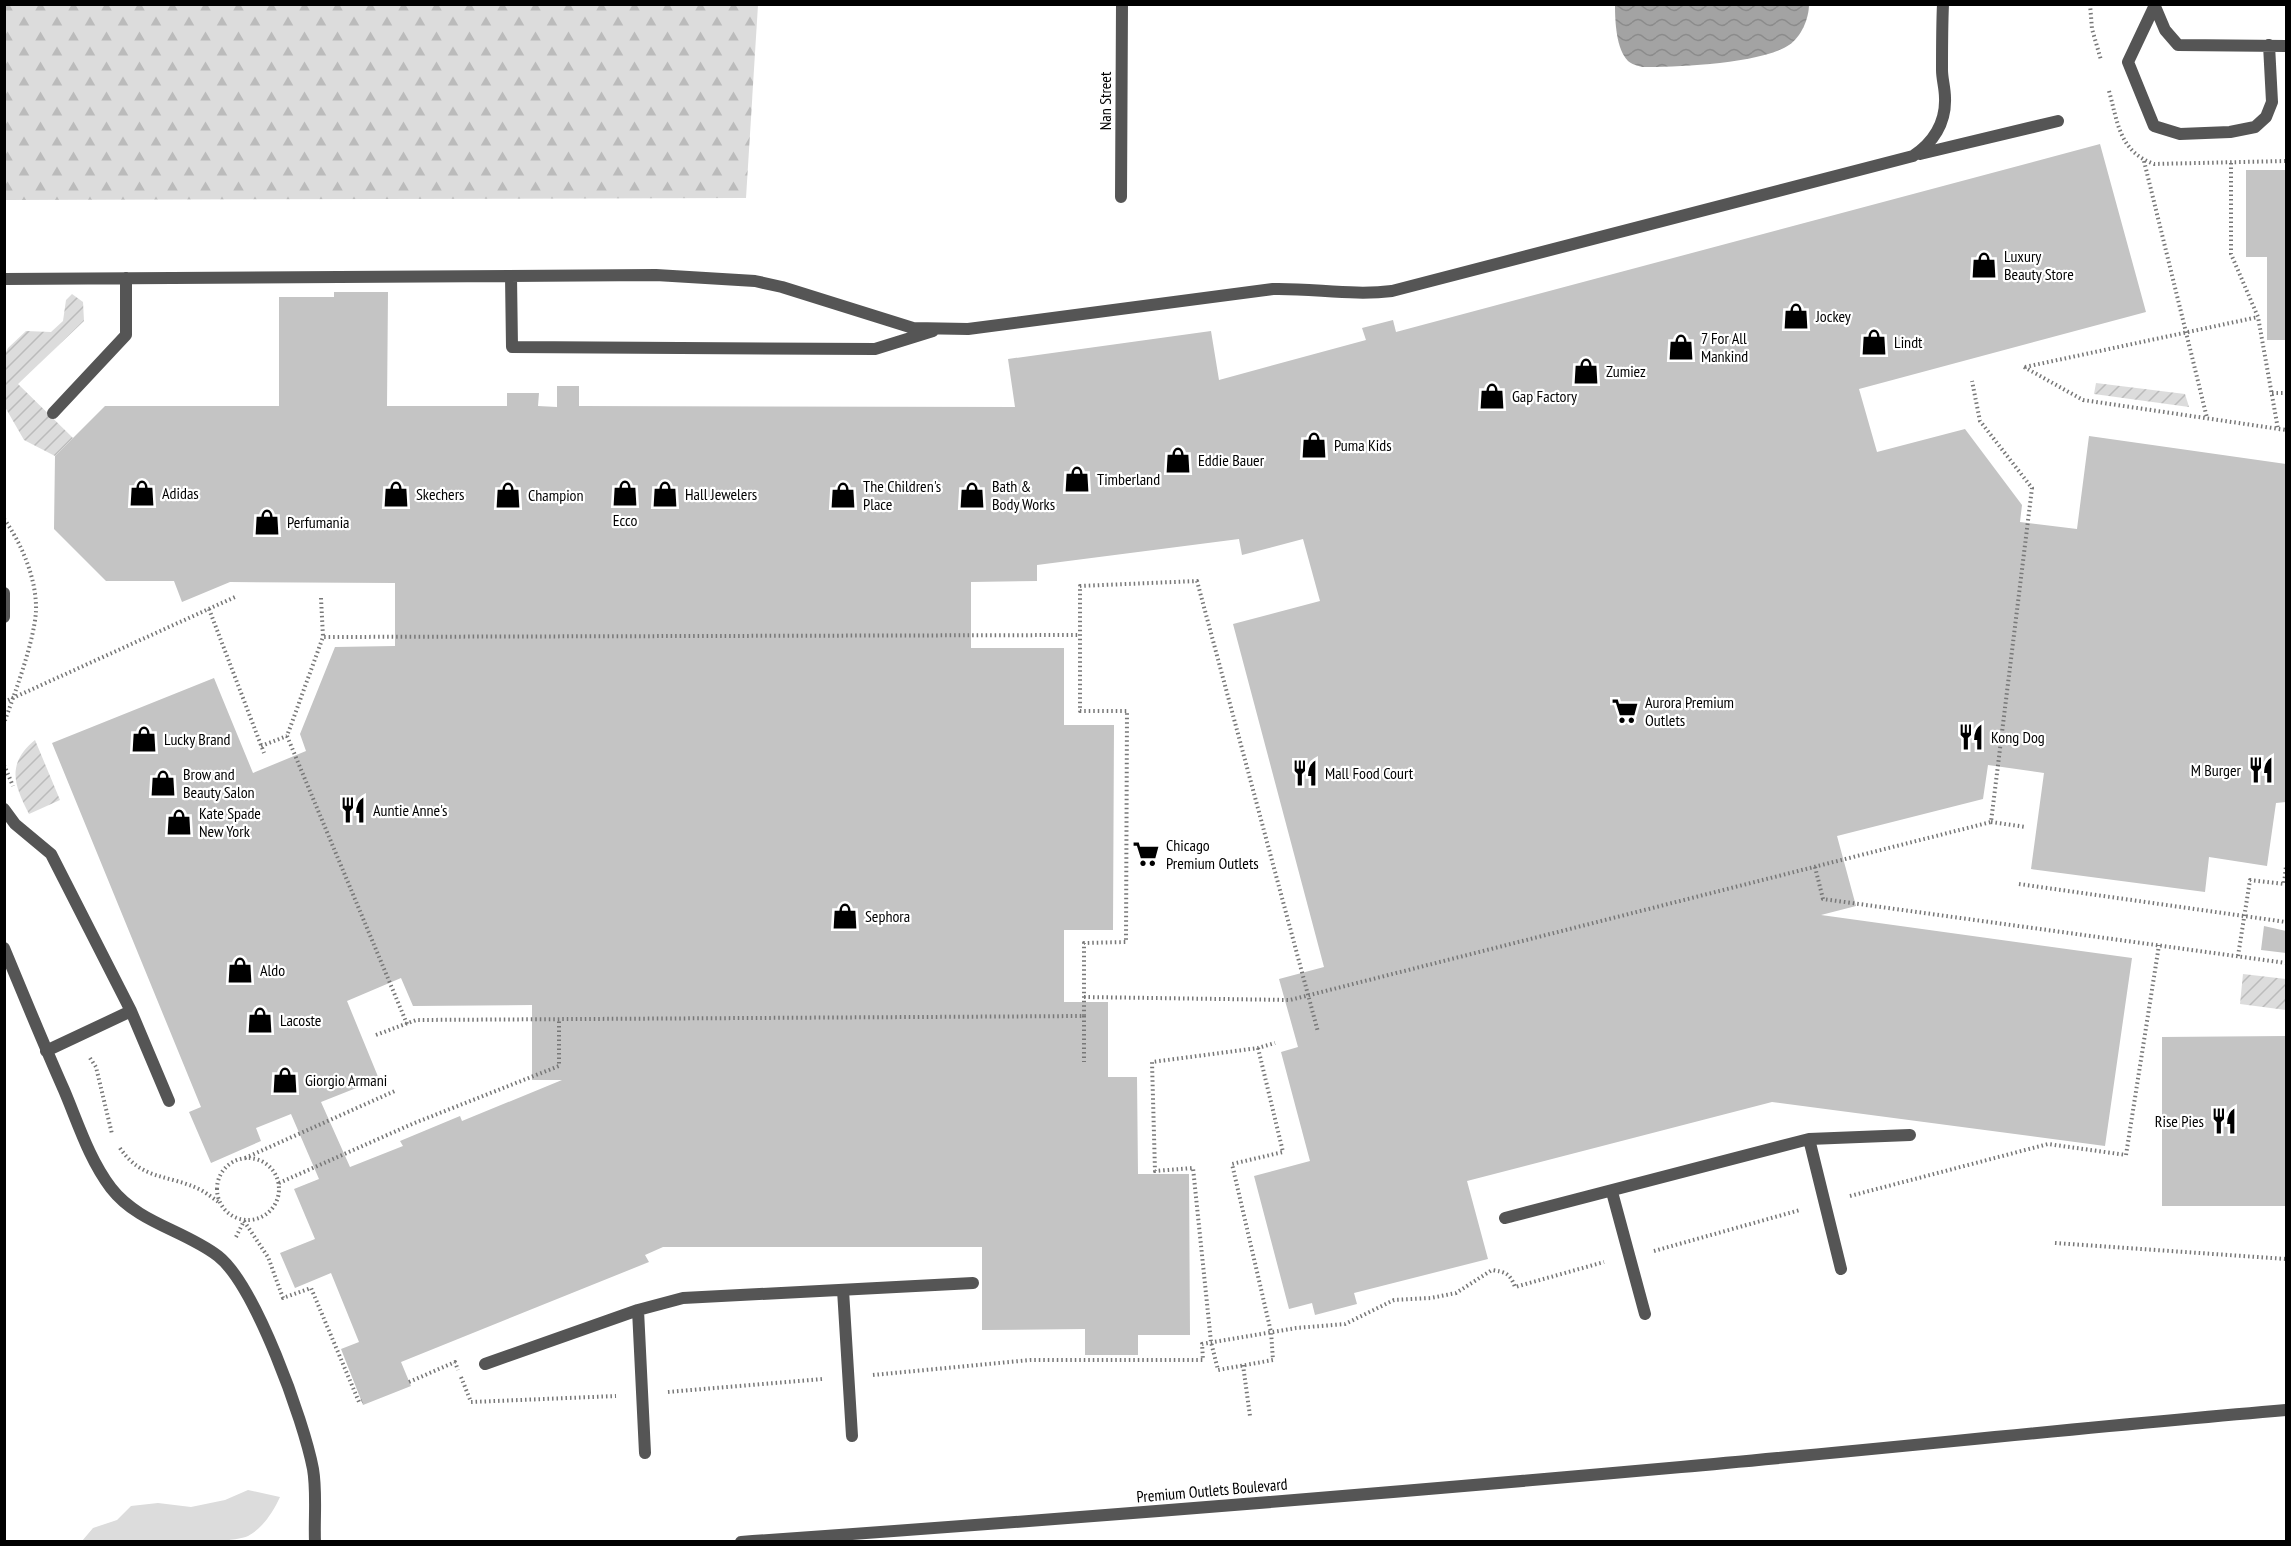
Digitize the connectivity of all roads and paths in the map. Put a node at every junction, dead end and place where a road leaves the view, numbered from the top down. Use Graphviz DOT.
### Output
graph roads {
  1 [pos="1122,4"];
  2 [pos="1942,4"];
  3 [pos="2154,6"];
  4 [pos="2269,45"];
  5 [pos="2286,46"];
  6 [pos="2058,121"];
  7 [pos="2230,132"];
  8 [pos="1913,156"];
  9 [pos="2143,160"];
  10 [pos="1121,197"];
  11 [pos="511,276"];
  12 [pos="126,278"];
  13 [pos="4,279"];
  14 [pos="2258,317"];
  15 [pos="937,330"];
  16 [pos="2186,332"];
  17 [pos="1972,381"];
  18 [pos="2272,393"];
  19 [pos="2286,393"];
  20 [pos="53,413"];
  21 [pos="2207,418"];
  22 [pos="2278,429"];
  23 [pos="2286,430"];
  24 [pos="4,593"];
  25 [pos="235,597"];
  26 [pos="321,598"];
  27 [pos="209,609"];
  28 [pos="4,617"];
  29 [pos="1080,635"];
  30 [pos="323,637"];
  31 [pos="4,702"];
  32 [pos="287,736"];
  33 [pos="261,746"];
  34 [pos="264,753"];
  35 [pos="4,809"];
  36 [pos="1990,822"];
  37 [pos="2026,827"];
  38 [pos="2286,866"];
  39 [pos="1815,867"];
  40 [pos="2019,884"];
  41 [pos="2244,916"];
  42 [pos="2286,922"];
  43 [pos="2159,945"];
  44 [pos="4,948"];
  45 [pos="2238,956"];
  46 [pos="2286,963"];
  47 [pos="1308,995"];
  48 [pos="1084,997"];
  49 [pos="131,1011"];
  50 [pos="1084,1016"];
  51 [pos="559,1019"];
  52 [pos="406,1024"];
  53 [pos="1318,1032"];
  54 [pos="376,1035"];
  55 [pos="77,1037"];
  56 [pos="1275,1044"];
  57 [pos="1258,1048"];
  58 [pos="46,1051"];
  59 [pos="1084,1062"];
  60 [pos="397,1090"];
  61 [pos="169,1101"];
  62 [pos="1910,1135"];
  63 [pos="1809,1139"];
  64 [pos="245,1158"];
  65 [pos="279,1183"];
  66 [pos="1612,1192"];
  67 [pos="1850,1196"];
  68 [pos="220,1203"];
  69 [pos="1804,1209"];
  70 [pos="1505,1218"];
  71 [pos="244,1221"];
  72 [pos="236,1237"];
  73 [pos="2055,1243"];
  74 [pos="1651,1251"];
  75 [pos="2286,1259"];
  76 [pos="1604,1262"];
  77 [pos="1841,1269"];
  78 [pos="973,1283"];
  79 [pos="843,1290"];
  80 [pos="638,1310"];
  81 [pos="1646,1314"];
  82 [pos="1271,1332"];
  83 [pos="1211,1342"];
  84 [pos="485,1364"];
  85 [pos="1243,1365"];
  86 [pos="871,1375"];
  87 [pos="822,1379"];
  88 [pos="409,1382"];
  89 [pos="664,1392"];
  90 [pos="617,1396"];
  91 [pos="362,1401"];
  92 [pos="2286,1410"];
  93 [pos="1250,1416"];
  94 [pos="852,1436"];
  95 [pos="645,1453"];
  96 [pos="315,1542"];
  97 [pos="741,1542"];
  1 -- 10 [label="street, Nan Street"];
  2 -- 8 [label="street"];
  3 -- 4 [label="street"];
  3 -- 7 [label="street"];
  4 -- 5 [label="street"];
  4 -- 7 [label="street"];
  6 -- 8 [label="street"];
  7 -- 14 [label="path"];
  8 -- 15 [label="street"];
  9 -- 16 [label="path"];
  11 -- 12 [label="street"];
  11 -- 15 [label="street"];
  11 -- 15 [label="street"];
  12 -- 13 [label="street"];
  12 -- 20 [label="street"];
  14 -- 16 [label="path"];
  14 -- 18 [label="path"];
  16 -- 21 [label="path"];
  16 -- 21 [label="path"];
  17 -- 36 [label="path"];
  18 -- 19 [label="path"];
  18 -- 22 [label="path"];
  21 -- 22 [label="path"];
  22 -- 23 [label="path"];
  24 -- 28 [label="street"];
  25 -- 27 [label="path"];
  26 -- 30 [label="path"];
  27 -- 31 [label="path"];
  27 -- 33 [label="path"];
  29 -- 30 [label="path"];
  29 -- 47 [label="path"];
  29 -- 48 [label="path"];
  30 -- 32 [label="path"];
  32 -- 33 [label="path"];
  32 -- 52 [label="path"];
  33 -- 34 [label="path"];
  35 -- 49 [label="street"];
  36 -- 37 [label="path"];
  36 -- 39 [label="path"];
  38 -- 41 [label="path"];
  39 -- 43 [label="path"];
  39 -- 47 [label="path"];
  40 -- 41 [label="path"];
  41 -- 42 [label="path"];
  41 -- 45 [label="path"];
  43 -- 45 [label="path"];
  43 -- 67 [label="path"];
  44 -- 58 [label="street"];
  45 -- 46 [label="path"];
  47 -- 48 [label="path"];
  47 -- 53 [label="path"];
  48 -- 50 [label="path"];
  49 -- 55 [label="street"];
  49 -- 61 [label="street"];
  50 -- 51 [label="path"];
  50 -- 59 [label="path"];
  51 -- 52 [label="path"];
  51 -- 65 [label="path"];
  52 -- 54 [label="path"];
  55 -- 58 [label="street"];
  55 -- 68 [label="path"];
  56 -- 57 [label="path"];
  57 -- 82 [label="path"];
  57 -- 83 [label="path"];
  58 -- 96 [label="street"];
  60 -- 64 [label="path"];
  62 -- 63 [label="street"];
  63 -- 66 [label="street"];
  63 -- 77 [label="street"];
  64 -- 65 [label="path"];
  64 -- 68 [label="path"];
  65 -- 71 [label="path"];
  66 -- 70 [label="street"];
  66 -- 81 [label="street"];
  68 -- 71 [label="path"];
  69 -- 74 [label="path"];
  71 -- 72 [label="path"];
  71 -- 91 [label="path"];
  73 -- 75 [label="path"];
  76 -- 82 [label="path"];
  78 -- 79 [label="street"];
  79 -- 80 [label="street"];
  79 -- 94 [label="street"];
  80 -- 84 [label="street"];
  80 -- 95 [label="street"];
  82 -- 83 [label="path"];
  82 -- 85 [label="path"];
  83 -- 85 [label="path"];
  83 -- 86 [label="path"];
  85 -- 93 [label="path"];
  87 -- 89 [label="path"];
  88 -- 90 [label="path"];
  92 -- 97 [label="street, Premium Outlets Boulevard"];
}
